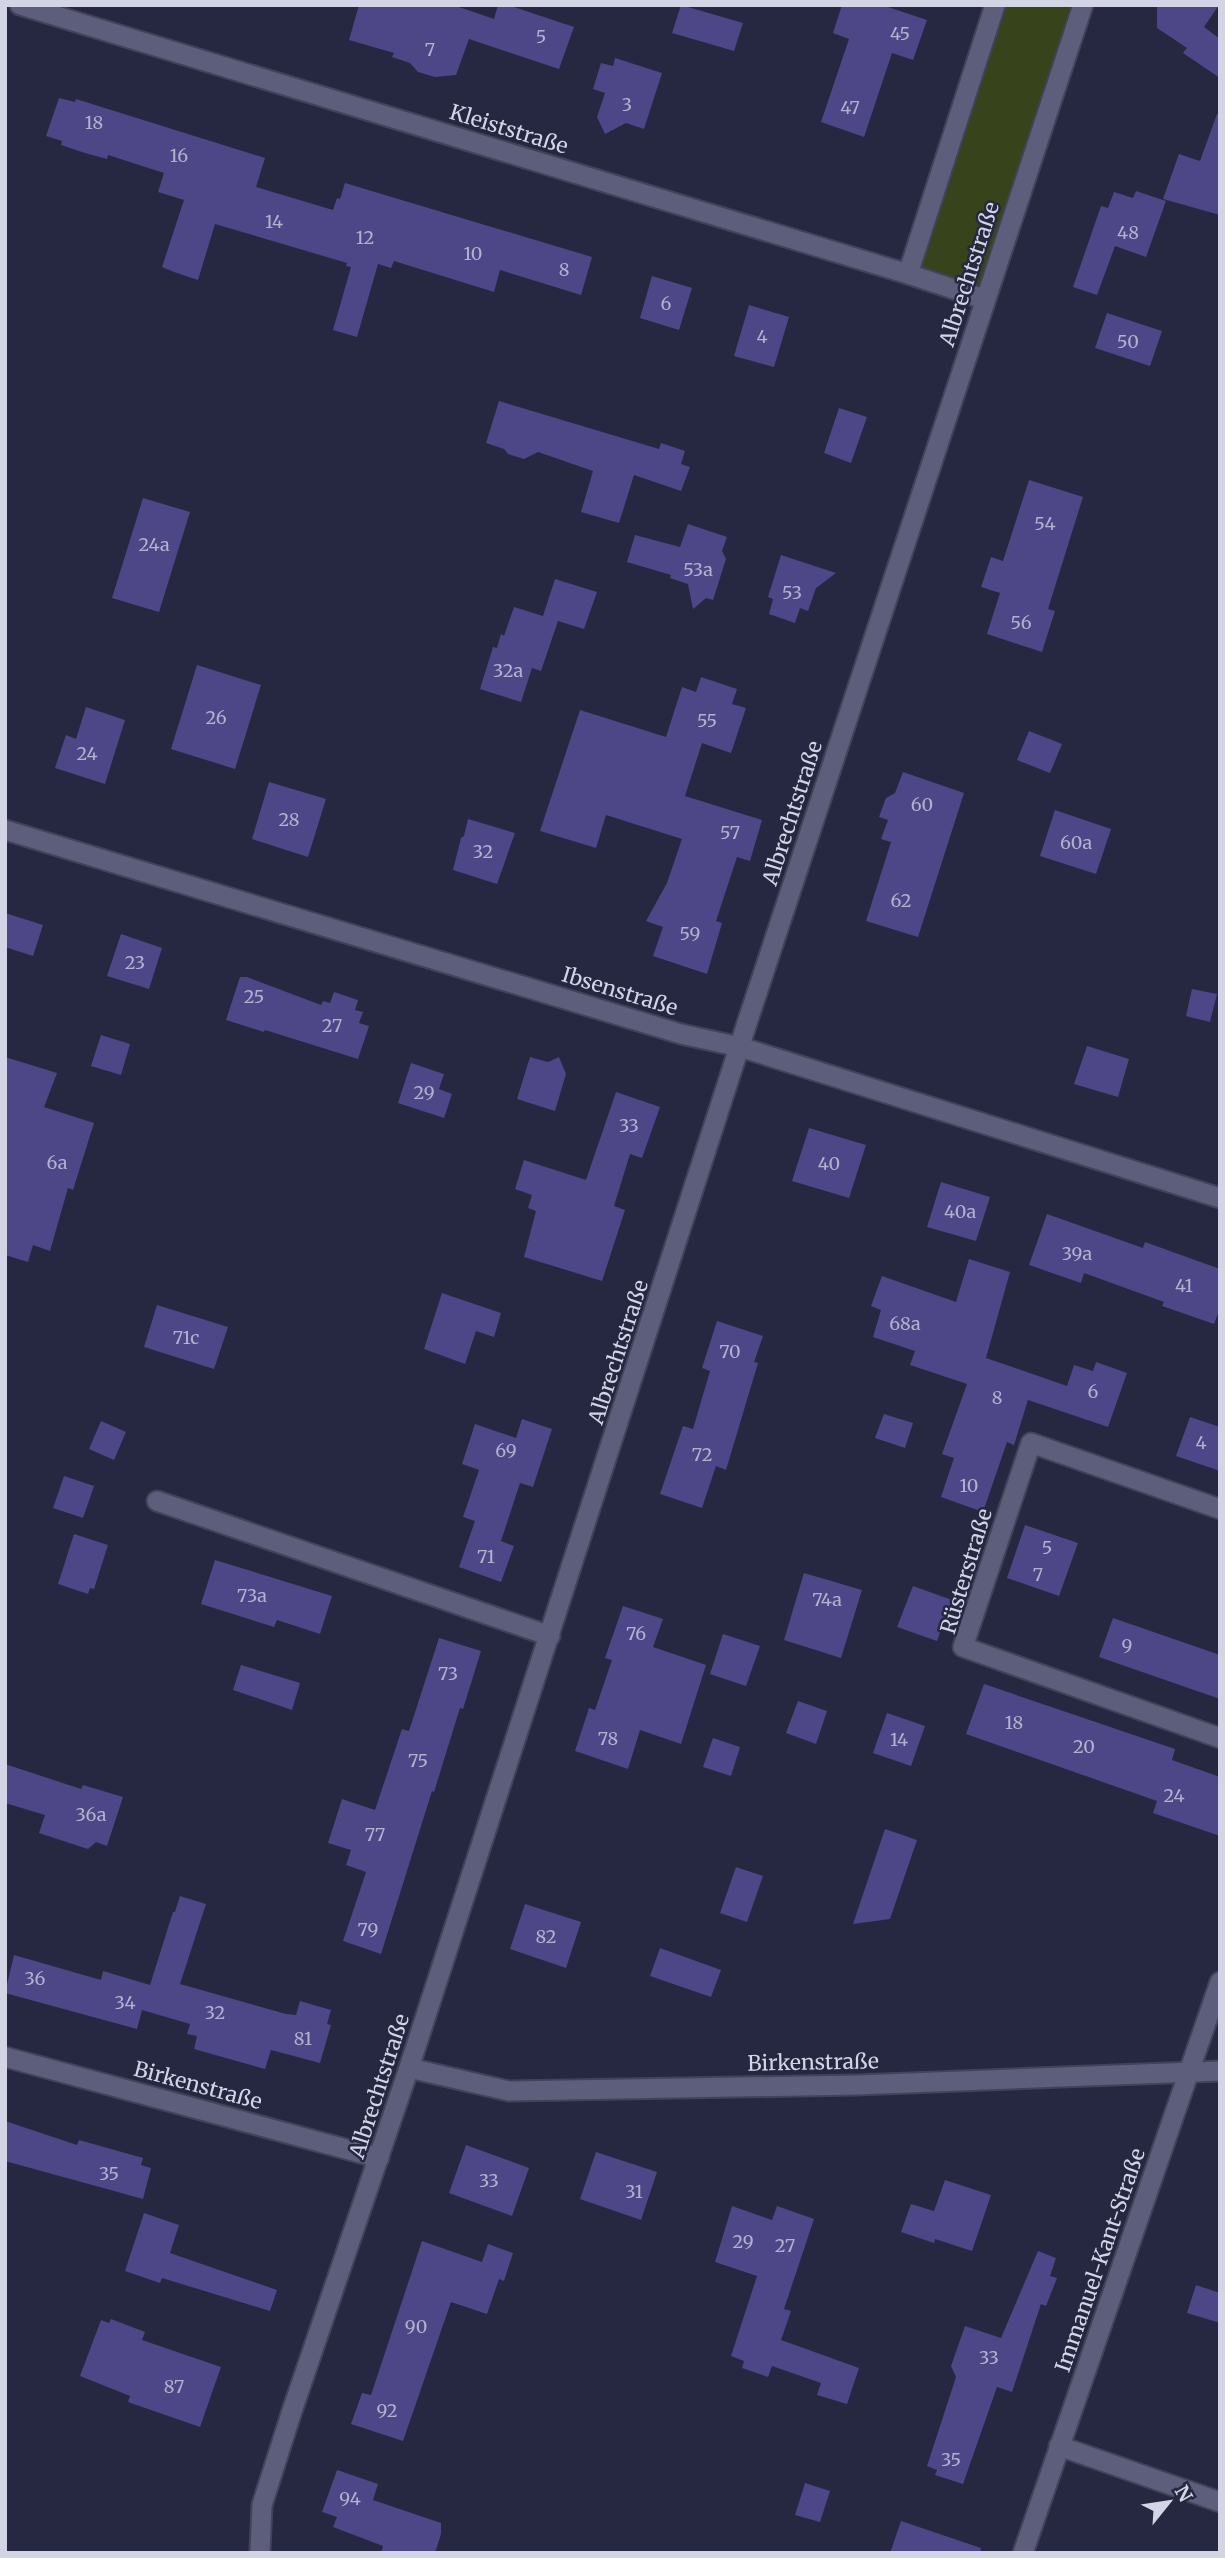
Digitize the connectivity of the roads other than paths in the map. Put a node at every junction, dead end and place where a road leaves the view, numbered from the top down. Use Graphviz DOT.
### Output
graph roads {
  1 [pos="20,5"];
  2 [pos="995,5"];
  3 [pos="1083,5"];
  4 [pos="908,274"];
  5 [pos="984,299"];
  6 [pos="5,830"];
  7 [pos="740,1047"];
  8 [pos="1220,1198"];
  9 [pos="158,1501"];
  10 [pos="1220,1509"];
  11 [pos="550,1636"];
  12 [pos="1220,1738"];
  13 [pos="1220,1982"];
  14 [pos="5,2057"];
  15 [pos="409,2068"];
  16 [pos="1189,2071"];
  17 [pos="1220,2071"];
  18 [pos="379,2158"];
  19 [pos="1059,2446"];
  20 [pos="1220,2502"];
  21 [pos="260,2551"];
  22 [pos="1023,2553"];
  1 -- 4 [label="street, Kleiststraße"];
  2 -- 4 [label="street"];
  3 -- 5 [label="street, Albrechtstraße"];
  4 -- 5 [label="street, Kleiststraße"];
  5 -- 7 [label="street, Albrechtstraße"];
  6 -- 7 [label="street, Ibsenstraße"];
  7 -- 8 [label="street, Ibsenstraße"];
  7 -- 11 [label="street, Albrechtstraße"];
  9 -- 11 [label="street"];
  10 -- 12 [label="street, Rüsterstraße"];
  11 -- 15 [label="street, Albrechtstraße"];
  13 -- 16 [label="street, Immanuel-Kant-Straße"];
  14 -- 18 [label="street, Birkenstraße"];
  15 -- 16 [label="street, Birkenstraße"];
  15 -- 18 [label="street, Albrechtstraße"];
  16 -- 17 [label="street, Birkenstraße"];
  16 -- 19 [label="street, Immanuel-Kant-Straße"];
  18 -- 21 [label="street, Albrechtstraße"];
  19 -- 20 [label="street"];
  19 -- 22 [label="street, Immanuel-Kant-Straße"];
}
